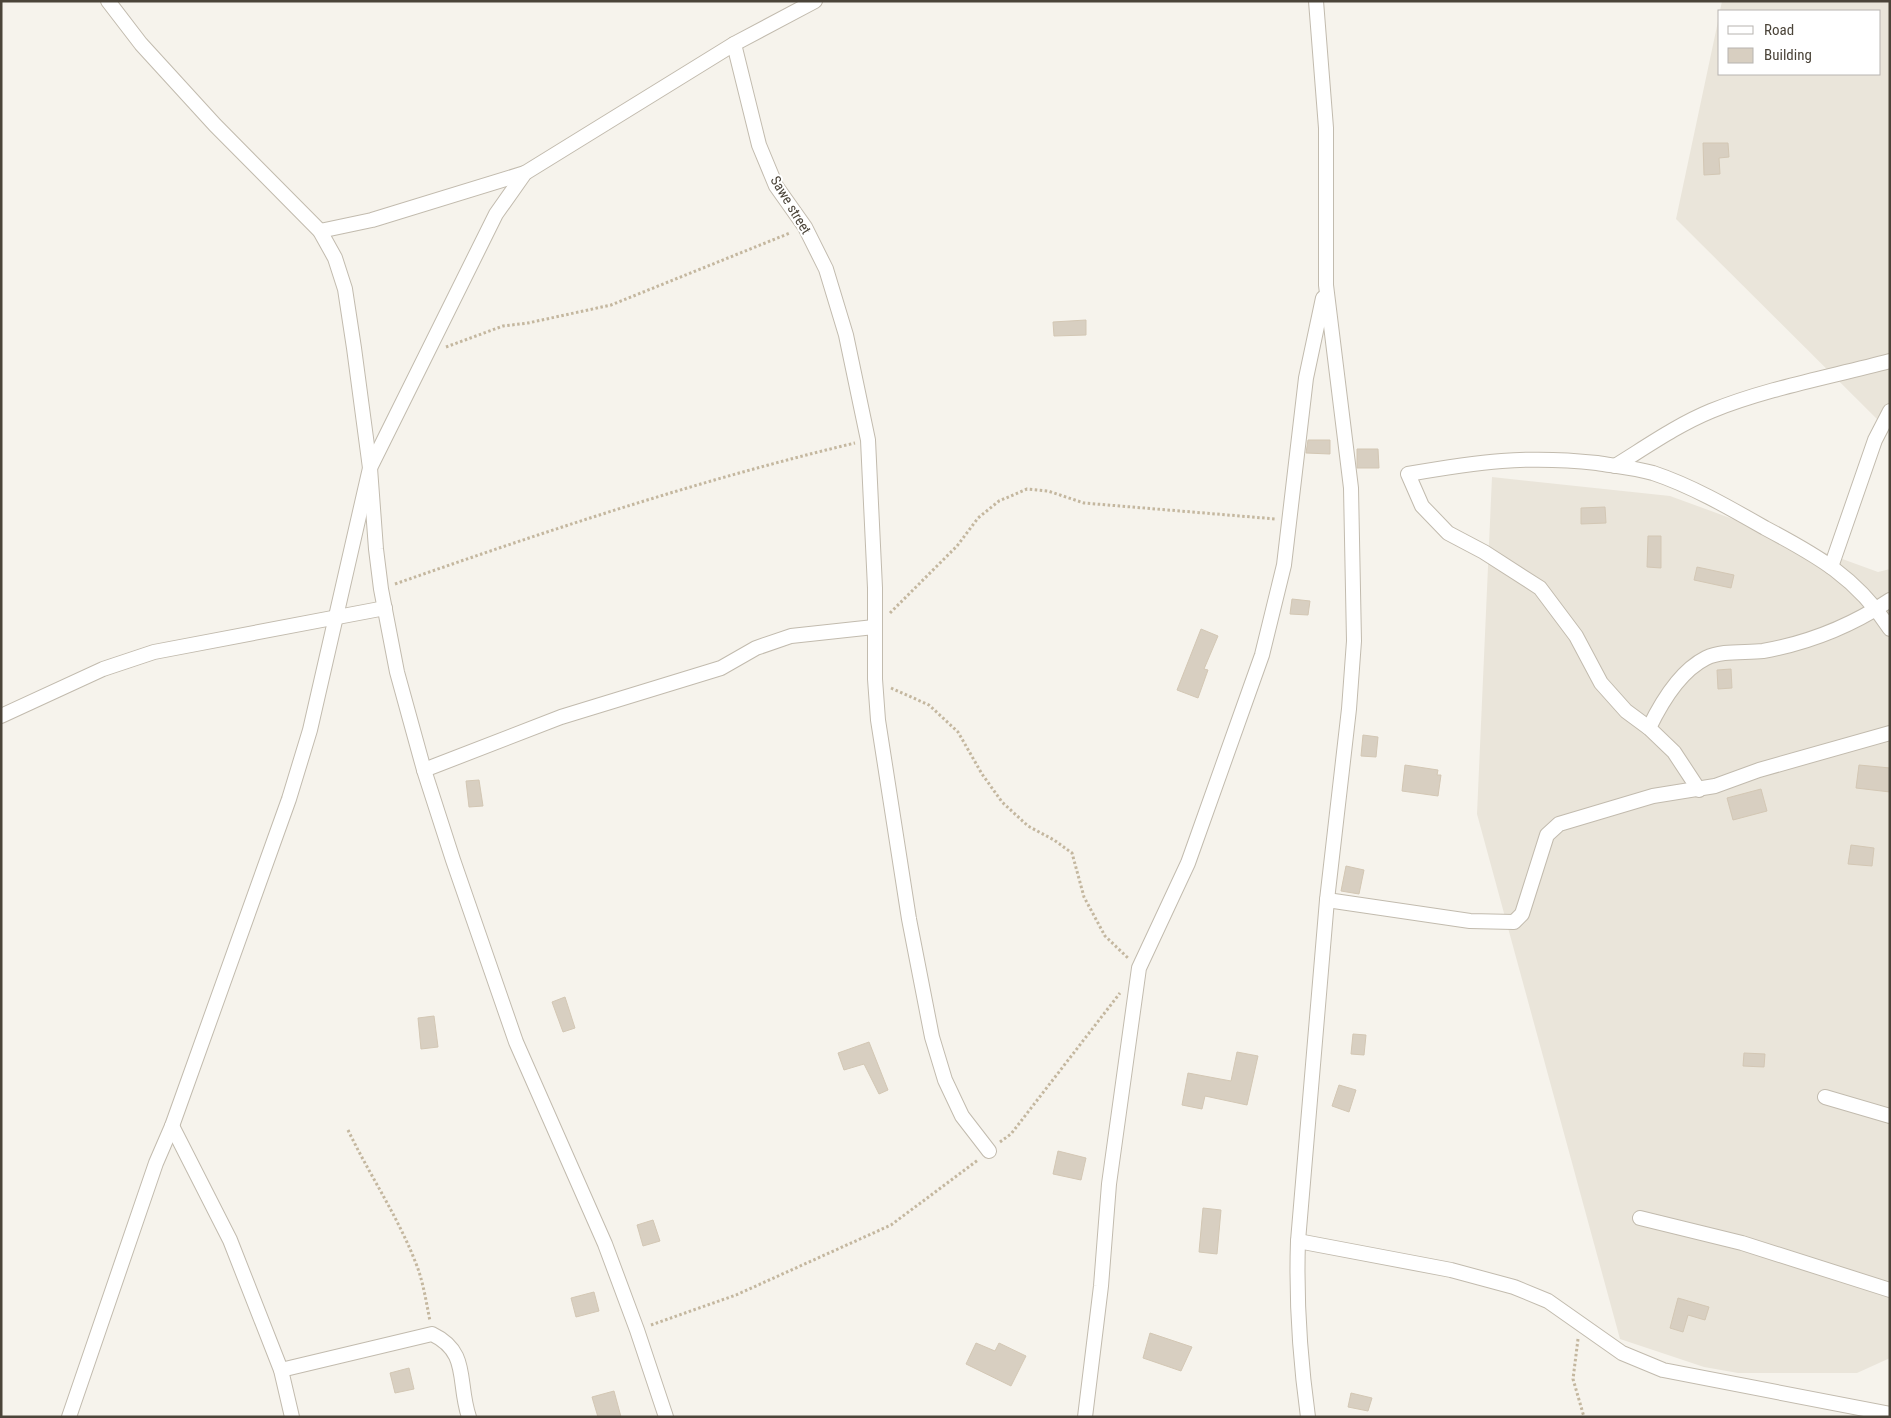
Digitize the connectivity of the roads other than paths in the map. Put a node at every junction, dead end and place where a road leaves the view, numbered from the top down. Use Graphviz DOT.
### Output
graph roads {
  1 [pos="108,1"];
  2 [pos="815,1"];
  3 [pos="1316,1"];
  4 [pos="734,44"];
  5 [pos="525,173"];
  6 [pos="320,231"];
  7 [pos="1326,285"];
  8 [pos="1890,361"];
  9 [pos="1890,411"];
  10 [pos="1615,466"];
  11 [pos="370,468"];
  12 [pos="1831,567"];
  13 [pos="1890,600"];
  14 [pos="385,608"];
  15 [pos="1877,609"];
  16 [pos="336,617"];
  17 [pos="874,627"];
  18 [pos="1890,629"];
  19 [pos="1,716"];
  20 [pos="1649,728"];
  21 [pos="1890,733"];
  22 [pos="424,770"];
  23 [pos="1699,790"];
  24 [pos="1327,900"];
  25 [pos="1825,1097"];
  26 [pos="1890,1116"];
  27 [pos="172,1126"];
  28 [pos="989,1151"];
  29 [pos="1640,1218"];
  30 [pos="1298,1241"];
  31 [pos="1890,1290"];
  32 [pos="281,1370"];
  33 [pos="1890,1414"];
  34 [pos="70,1417"];
  35 [pos="292,1417"];
  36 [pos="469,1417"];
  37 [pos="666,1417"];
  38 [pos="1085,1417"];
  39 [pos="1308,1417"];
  1 -- 6 [label="street"];
  2 -- 4 [label="street"];
  3 -- 7 [label="street"];
  4 -- 5 [label="street"];
  4 -- 17 [label="street, Sawe street"];
  5 -- 6 [label="street"];
  5 -- 11 [label="street"];
  6 -- 11 [label="street"];
  7 -- 24 [label="street"];
  7 -- 38 [label="street"];
  8 -- 10 [label="street"];
  9 -- 12 [label="street"];
  10 -- 12 [label="street"];
  10 -- 20 [label="street"];
  11 -- 14 [label="street"];
  11 -- 16 [label="street"];
  12 -- 15 [label="street"];
  13 -- 15 [label="street"];
  14 -- 16 [label="street"];
  14 -- 22 [label="street"];
  15 -- 18 [label="street"];
  15 -- 20 [label="street"];
  16 -- 19 [label="street"];
  16 -- 27 [label="street"];
  17 -- 22 [label="street"];
  17 -- 28 [label="street, Sawe street"];
  20 -- 23 [label="street"];
  21 -- 23 [label="street"];
  22 -- 37 [label="street"];
  23 -- 24 [label="street"];
  24 -- 30 [label="street"];
  25 -- 26 [label="street"];
  27 -- 32 [label="street"];
  27 -- 34 [label="street"];
  29 -- 31 [label="street"];
  30 -- 33 [label="street"];
  30 -- 39 [label="street"];
  32 -- 35 [label="street"];
  32 -- 36 [label="street"];
}
